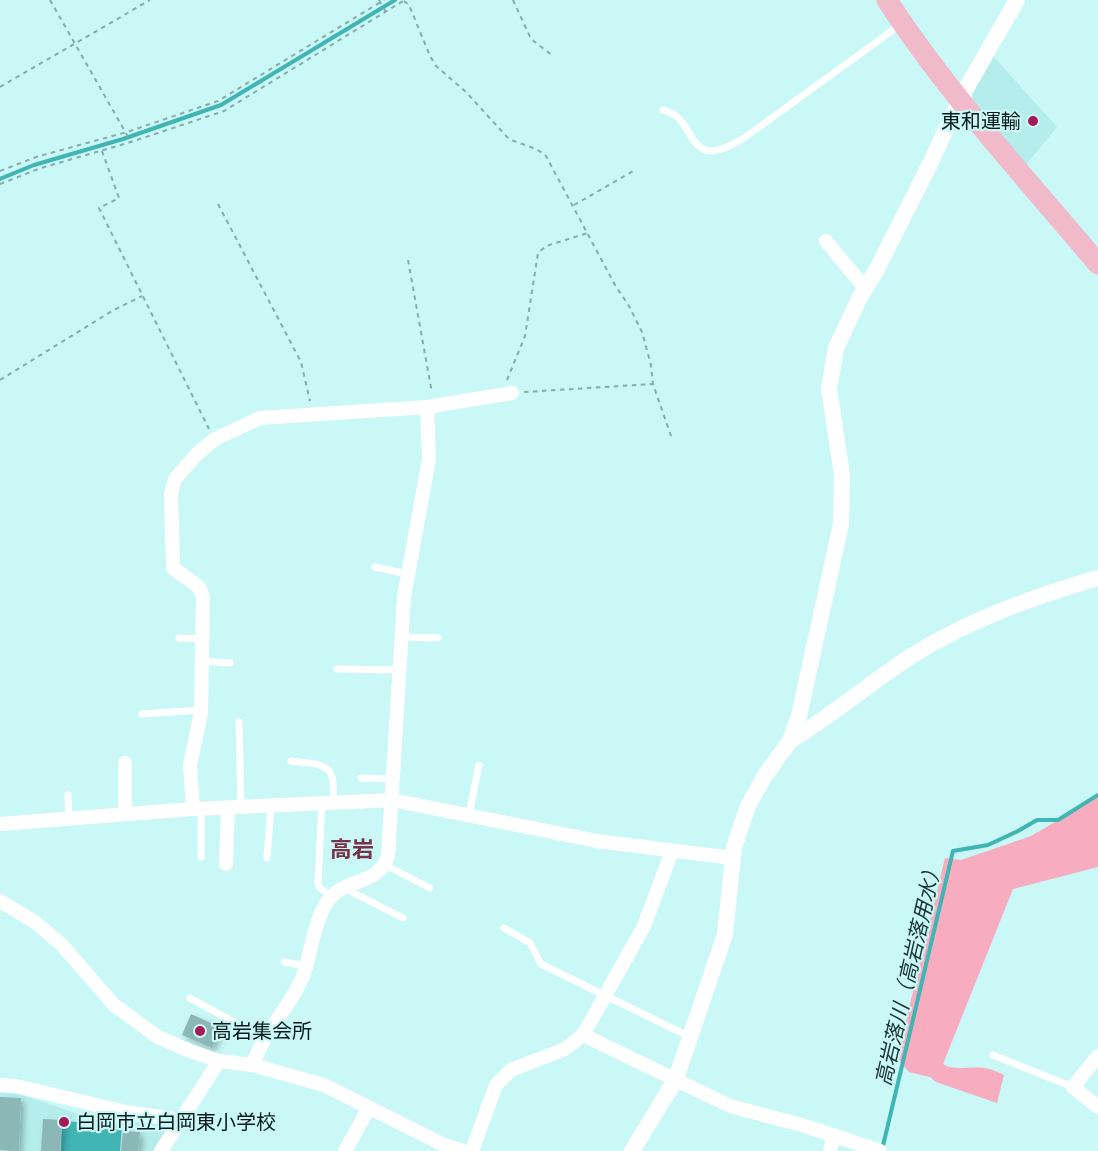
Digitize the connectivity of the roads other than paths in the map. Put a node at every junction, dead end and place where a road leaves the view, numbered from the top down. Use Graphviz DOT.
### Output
graph roads {
  1 [pos="886,0"];
  2 [pos="1017,0"];
  3 [pos="902,24"];
  4 [pos="960,99"];
  5 [pos="663,110"];
  6 [pos="826,241"];
  7 [pos="1098,264"];
  8 [pos="865,288"];
  9 [pos="508,394"];
  10 [pos="431,406"];
  11 [pos="375,567"];
  12 [pos="407,574"];
  13 [pos="1098,578"];
  14 [pos="401,636"];
  15 [pos="438,638"];
  16 [pos="179,639"];
  17 [pos="203,639"];
  18 [pos="202,661"];
  19 [pos="230,663"];
  20 [pos="337,669"];
  21 [pos="400,670"];
  22 [pos="201,710"];
  23 [pos="142,714"];
  24 [pos="239,722"];
  25 [pos="790,741"];
  26 [pos="291,762"];
  27 [pos="125,763"];
  28 [pos="478,765"];
  29 [pos="361,778"];
  30 [pos="393,779"];
  31 [pos="68,795"];
  32 [pos="392,800"];
  33 [pos="328,803"];
  34 [pos="271,806"];
  35 [pos="235,807"];
  36 [pos="197,809"];
  37 [pos="125,814"];
  38 [pos="468,814"];
  39 [pos="69,818"];
  40 [pos="0,824"];
  41 [pos="672,850"];
  42 [pos="201,857"];
  43 [pos="267,858"];
  44 [pos="732,858"];
  45 [pos="226,864"];
  46 [pos="385,865"];
  47 [pos="343,888"];
  48 [pos="430,888"];
  49 [pos="331,896"];
  50 [pos="0,901"];
  51 [pos="403,918"];
  52 [pos="504,928"];
  53 [pos="284,962"];
  54 [pos="306,966"];
  55 [pos="605,996"];
  56 [pos="190,998"];
  57 [pos="583,1035"];
  58 [pos="690,1037"];
  59 [pos="265,1039"];
  60 [pos="993,1055"];
  61 [pos="1098,1056"];
  62 [pos="219,1061"];
  63 [pos="252,1065"];
  64 [pos="676,1079"];
  65 [pos="0,1084"];
  66 [pos="1073,1087"];
  67 [pos="1098,1107"];
  68 [pos="369,1108"];
  69 [pos="181,1120"];
  70 [pos="834,1135"];
  71 [pos="161,1151"];
  72 [pos="345,1151"];
  73 [pos="463,1151"];
  74 [pos="472,1151"];
  75 [pos="632,1151"];
  76 [pos="830,1151"];
  77 [pos="880,1151"];
  1 -- 3 [label="main road"];
  2 -- 4 [label="street"];
  3 -- 4 [label="main road"];
  3 -- 5 [label="lane"];
  4 -- 7 [label="main road"];
  4 -- 8 [label="street"];
  6 -- 8 [label="street"];
  8 -- 25 [label="street"];
  9 -- 10 [label="street"];
  10 -- 12 [label="street"];
  10 -- 17 [label="street"];
  11 -- 12 [label="lane"];
  12 -- 14 [label="street"];
  13 -- 25 [label="street"];
  14 -- 15 [label="lane"];
  14 -- 21 [label="street"];
  16 -- 17 [label="lane"];
  17 -- 18 [label="street"];
  18 -- 19 [label="lane"];
  18 -- 22 [label="street"];
  20 -- 21 [label="lane"];
  21 -- 30 [label="street"];
  22 -- 23 [label="lane"];
  22 -- 36 [label="street"];
  24 -- 35 [label="lane"];
  25 -- 44 [label="street"];
  26 -- 33 [label="lane"];
  27 -- 37 [label="street"];
  28 -- 38 [label="lane"];
  29 -- 30 [label="lane"];
  30 -- 32 [label="street"];
  31 -- 39 [label="lane"];
  32 -- 33 [label="street"];
  32 -- 38 [label="street"];
  32 -- 46 [label="street"];
  33 -- 34 [label="street"];
  33 -- 49 [label="lane"];
  34 -- 35 [label="street"];
  34 -- 43 [label="lane"];
  35 -- 36 [label="street"];
  35 -- 45 [label="street"];
  36 -- 37 [label="street"];
  36 -- 42 [label="lane"];
  37 -- 39 [label="street"];
  38 -- 41 [label="street"];
  39 -- 40 [label="street"];
  41 -- 44 [label="street"];
  41 -- 55 [label="street"];
  44 -- 58 [label="street"];
  46 -- 47 [label="street"];
  46 -- 48 [label="lane"];
  47 -- 49 [label="street"];
  47 -- 51 [label="lane"];
  49 -- 54 [label="street"];
  50 -- 62 [label="street"];
  52 -- 55 [label="lane"];
  53 -- 54 [label="lane"];
  54 -- 59 [label="street"];
  55 -- 57 [label="street"];
  55 -- 58 [label="lane"];
  56 -- 59 [label="lane"];
  57 -- 64 [label="street"];
  57 -- 74 [label="street"];
  58 -- 64 [label="street"];
  59 -- 63 [label="street"];
  60 -- 66 [label="lane"];
  61 -- 66 [label="street"];
  62 -- 63 [label="street"];
  62 -- 69 [label="street"];
  63 -- 68 [label="street"];
  64 -- 70 [label="street"];
  64 -- 75 [label="street"];
  65 -- 69 [label="street"];
  66 -- 67 [label="street"];
  68 -- 72 [label="street"];
  68 -- 73 [label="street"];
  69 -- 71 [label="street"];
  70 -- 76 [label="street"];
  70 -- 77 [label="street"];
}
